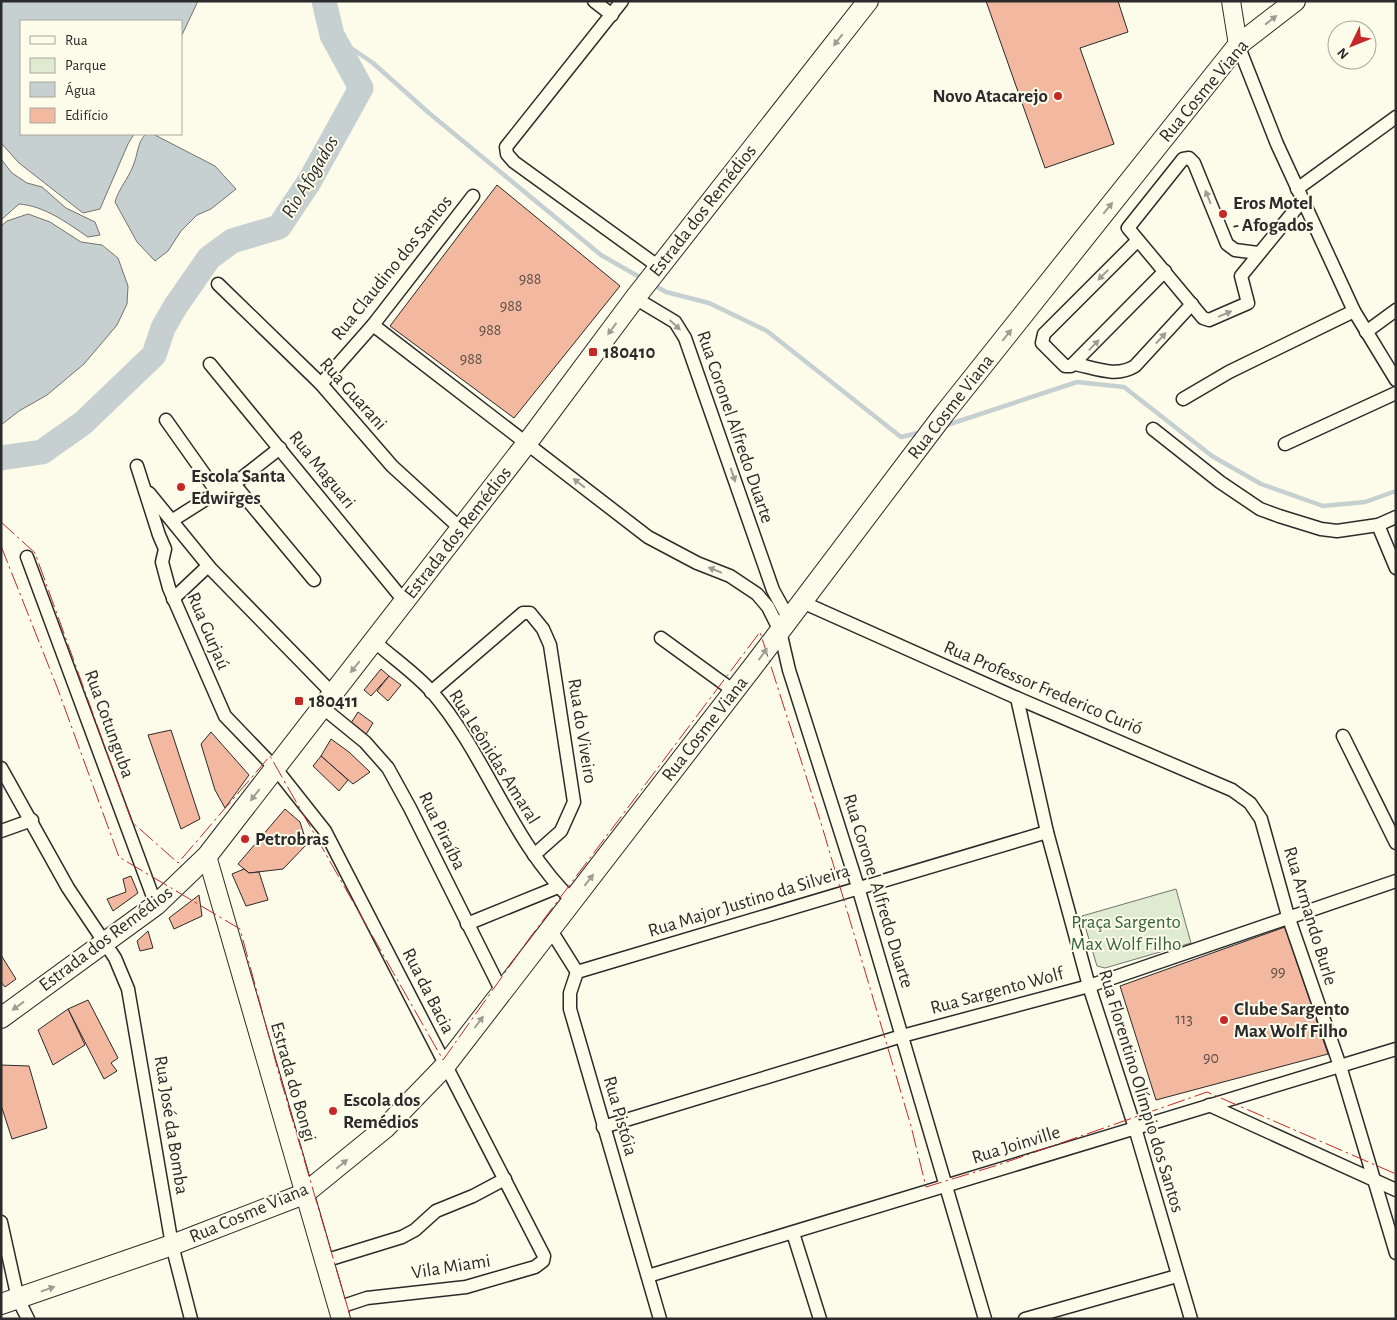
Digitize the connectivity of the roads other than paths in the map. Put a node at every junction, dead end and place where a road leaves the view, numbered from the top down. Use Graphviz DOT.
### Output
graph roads {
  1 [pos="594,1"];
  2 [pos="622,1"];
  3 [pos="868,1"];
  4 [pos="1231,1"];
  5 [pos="1295,1"];
  6 [pos="612,15"];
  7 [pos="1238,45"];
  8 [pos="1396,117"];
  9 [pos="1297,188"];
  10 [pos="473,196"];
  11 [pos="1303,200"];
  12 [pos="1137,241"];
  13 [pos="1258,253"];
  14 [pos="658,268"];
  15 [pos="1165,271"];
  16 [pos="218,284"];
  17 [pos="638,294"];
  18 [pos="1192,304"];
  19 [pos="1396,310"];
  20 [pos="1354,311"];
  21 [pos="373,325"];
  22 [pos="1366,332"];
  23 [pos="210,364"];
  24 [pos="1074,364"];
  25 [pos="1396,380"];
  26 [pos="321,384"];
  27 [pos="1396,393"];
  28 [pos="1183,399"];
  29 [pos="166,420"];
  30 [pos="1153,429"];
  31 [pos="527,443"];
  32 [pos="1285,444"];
  33 [pos="280,448"];
  34 [pos="137,466"];
  35 [pos="234,484"];
  36 [pos="145,489"];
  37 [pos="217,492"];
  38 [pos="1396,517"];
  39 [pos="173,520"];
  40 [pos="1378,525"];
  41 [pos="461,529"];
  42 [pos="27,557"];
  43 [pos="208,566"];
  44 [pos="1396,568"];
  45 [pos="314,580"];
  46 [pos="173,599"];
  47 [pos="405,602"];
  48 [pos="802,602"];
  49 [pos="784,625"];
  50 [pos="661,638"];
  51 [pos="374,642"];
  52 [pos="734,691"];
  53 [pos="431,692"];
  54 [pos="1018,698"];
  55 [pos="328,700"];
  56 [pos="1342,736"];
  57 [pos="1,768"];
  58 [pos="276,769"];
  59 [pos="1261,819"];
  60 [pos="32,820"];
  61 [pos="1,831"];
  62 [pos="1047,832"];
  63 [pos="1396,843"];
  64 [pos="534,855"];
  65 [pos="207,856"];
  66 [pos="1396,880"];
  67 [pos="858,887"];
  68 [pos="565,894"];
  69 [pos="156,904"];
  70 [pos="1288,916"];
  71 [pos="468,924"];
  72 [pos="550,929"];
  73 [pos="105,942"];
  74 [pos="577,972"];
  75 [pos="1089,986"];
  76 [pos="502,992"];
  77 [pos="1,1018"];
  78 [pos="902,1036"];
  79 [pos="1396,1049"];
  80 [pos="445,1066"];
  81 [pos="1340,1066"];
  82 [pos="1209,1105"];
  83 [pos="603,1127"];
  84 [pos="1135,1128"];
  85 [pos="505,1179"];
  86 [pos="1373,1181"];
  87 [pos="946,1186"];
  88 [pos="1396,1190"];
  89 [pos="304,1194"];
  90 [pos="1,1222"];
  91 [pos="793,1233"];
  92 [pos="536,1237"];
  93 [pos="172,1245"];
  94 [pos="1396,1253"];
  95 [pos="324,1261"];
  96 [pos="648,1276"];
  97 [pos="1177,1276"];
  98 [pos="10,1301"];
  99 [pos="339,1314"];
  100 [pos="28,1319"];
  101 [pos="191,1319"];
  102 [pos="660,1319"];
  103 [pos="820,1319"];
  104 [pos="985,1319"];
  105 [pos="1025,1319"];
  106 [pos="1191,1319"];
  1 -- 6 [label="street"];
  2 -- 6 [label="street"];
  3 -- 14 [label="main road, Estrada dos Remédios, one-way"];
  4 -- 7 [label="main road"];
  7 -- 5 [label="main road, Rua Cosme Viana, one-way"];
  6 -- 14 [label="street"];
  7 -- 9 [label="street"];
  48 -- 7 [label="main road, Rua Cosme Viana, one-way"];
  8 -- 9 [label="street"];
  9 -- 11 [label="street"];
  10 -- 21 [label="street, Rua Claudino dos Santos"];
  11 -- 13 [label="street"];
  11 -- 20 [label="street"];
  13 -- 12 [label="street, one-way"];
  12 -- 15 [label="street"];
  12 -- 24 [label="street, one-way"];
  18 -- 13 [label="street, one-way"];
  14 -- 17 [label="main road, Estrada dos Remédios"];
  15 -- 18 [label="street"];
  24 -- 15 [label="street, one-way"];
  16 -- 26 [label="street, Rua Guarani"];
  17 -- 31 [label="main road, Estrada dos Remédios, one-way"];
  17 -- 49 [label="street, Rua Coronel Alfredo Duarte, one-way"];
  24 -- 18 [label="street, one-way"];
  19 -- 22 [label="street"];
  20 -- 22 [label="street"];
  20 -- 28 [label="street"];
  21 -- 26 [label="street, Rua Claudino dos Santos"];
  21 -- 31 [label="street"];
  22 -- 25 [label="street"];
  23 -- 33 [label="street, Rua Maguari"];
  26 -- 41 [label="street, Rua Guarani"];
  27 -- 32 [label="street"];
  29 -- 37 [label="street"];
  30 -- 40 [label="street"];
  31 -- 41 [label="main road, Estrada dos Remédios"];
  49 -- 31 [label="street, Rua Coronel Alfredo Duarte, one-way"];
  33 -- 35 [label="street"];
  33 -- 47 [label="street, Rua Maguari"];
  34 -- 36 [label="street, Rua Gurjaú"];
  35 -- 37 [label="street"];
  35 -- 45 [label="street"];
  36 -- 39 [label="street, Rua Gurjaú"];
  36 -- 46 [label="street, Rua Gurjaú"];
  37 -- 39 [label="street"];
  38 -- 40 [label="street"];
  39 -- 43 [label="street, Rua Gurjaú"];
  40 -- 44 [label="street"];
  41 -- 47 [label="main road, Estrada dos Remédios"];
  42 -- 69 [label="street, Rua Cotunguba"];
  43 -- 46 [label="street"];
  43 -- 55 [label="street, Rua Piraíba"];
  46 -- 58 [label="street, Rua Gurjaú"];
  47 -- 51 [label="main road, Estrada dos Remédios"];
  48 -- 49 [label="main road, Rua Cosme Viana"];
  48 -- 54 [label="street, Rua Professor Frederico Curió"];
  52 -- 49 [label="main road, Rua Cosme Viana, one-way"];
  49 -- 67 [label="street, Rua Coronel Alfredo Duarte"];
  50 -- 52 [label="street"];
  51 -- 53 [label="street, Rua Leônidas Amaral"];
  51 -- 55 [label="main road, Estrada dos Remédios, one-way"];
  68 -- 52 [label="main road, Rua Cosme Viana, one-way"];
  53 -- 64 [label="street, Rua Leônidas Amaral"];
  53 -- 64 [label="street, Rua do Viveiro"];
  54 -- 59 [label="street, Rua Professor Frederico Curió"];
  54 -- 62 [label="street, Rua Florentino Olímpio dos Santos"];
  55 -- 58 [label="main road, Estrada dos Remédios"];
  55 -- 71 [label="street, Rua Piraíba"];
  56 -- 63 [label="street"];
  57 -- 60 [label="street, Rua José da Bomba"];
  58 -- 65 [label="main road, Estrada dos Remédios, one-way"];
  58 -- 80 [label="street, Rua da Bacia"];
  59 -- 70 [label="street, Rua Armando Burle"];
  60 -- 61 [label="street"];
  60 -- 73 [label="street, Rua José da Bomba"];
  62 -- 67 [label="street, Rua Major Justino da Silveira"];
  62 -- 75 [label="street, Rua Florentino Olímpio dos Santos"];
  64 -- 68 [label="street, Rua Leônidas Amaral"];
  65 -- 69 [label="main road, Estrada dos Remédios"];
  65 -- 89 [label="main road, Estrada do Bongi"];
  66 -- 70 [label="street, Rua Sargento Wolf"];
  67 -- 74 [label="street, Rua Major Justino da Silveira"];
  67 -- 78 [label="street, Rua Coronel Alfredo Duarte"];
  68 -- 71 [label="street"];
  68 -- 72 [label="main road, Rua Cosme Viana"];
  69 -- 73 [label="main road, Estrada dos Remédios"];
  70 -- 75 [label="street, Rua Sargento Wolf"];
  70 -- 81 [label="street, Rua Armando Burle"];
  71 -- 76 [label="street, Rua Piraíba"];
  72 -- 74 [label="street"];
  72 -- 76 [label="main road, Rua Cosme Viana"];
  73 -- 77 [label="main road, Estrada dos Remédios, one-way"];
  73 -- 93 [label="street, Rua José da Bomba"];
  74 -- 83 [label="street, Rua Pistóia"];
  75 -- 78 [label="street, Rua Sargento Wolf"];
  75 -- 84 [label="street, Rua Florentino Olímpio dos Santos"];
  80 -- 76 [label="main road, Rua Cosme Viana, one-way"];
  78 -- 83 [label="street, Rua Sargento Wolf"];
  78 -- 87 [label="street, Rua Coronel Alfredo Duarte"];
  79 -- 81 [label="street, Rua Joinville"];
  80 -- 85 [label="street, Rua da Bacia"];
  89 -- 80 [label="main road, Rua Cosme Viana, one-way"];
  81 -- 82 [label="street, Rua Joinville"];
  81 -- 86 [label="street, Rua Armando Burle"];
  82 -- 84 [label="street, Rua Joinville"];
  82 -- 86 [label="street"];
  83 -- 96 [label="street, Rua Pistóia"];
  84 -- 87 [label="street, Rua Joinville"];
  84 -- 97 [label="street, Rua Florentino Olímpio dos Santos"];
  85 -- 92 [label="street, Rua da Bacia"];
  85 -- 95 [label="street"];
  86 -- 88 [label="street"];
  86 -- 94 [label="street, Rua Armando Burle"];
  87 -- 91 [label="street, Rua Joinville"];
  87 -- 104 [label="street, Rua Coronel Alfredo Duarte"];
  89 -- 93 [label="main road, Rua Cosme Viana"];
  89 -- 95 [label="main road, Estrada do Bongi"];
  90 -- 98 [label="street"];
  91 -- 96 [label="street, Rua Joinville"];
  91 -- 103 [label="street"];
  92 -- 99 [label="street, Vila Miami"];
  98 -- 93 [label="main road, Rua Cosme Viana, one-way"];
  93 -- 101 [label="street, Rua José da Bomba"];
  95 -- 99 [label="main road, Estrada do Bongi"];
  96 -- 102 [label="street, Rua Pistóia"];
  97 -- 105 [label="street"];
  97 -- 106 [label="street, Rua Florentino Olímpio dos Santos"];
  98 -- 100 [label="street"];
}
